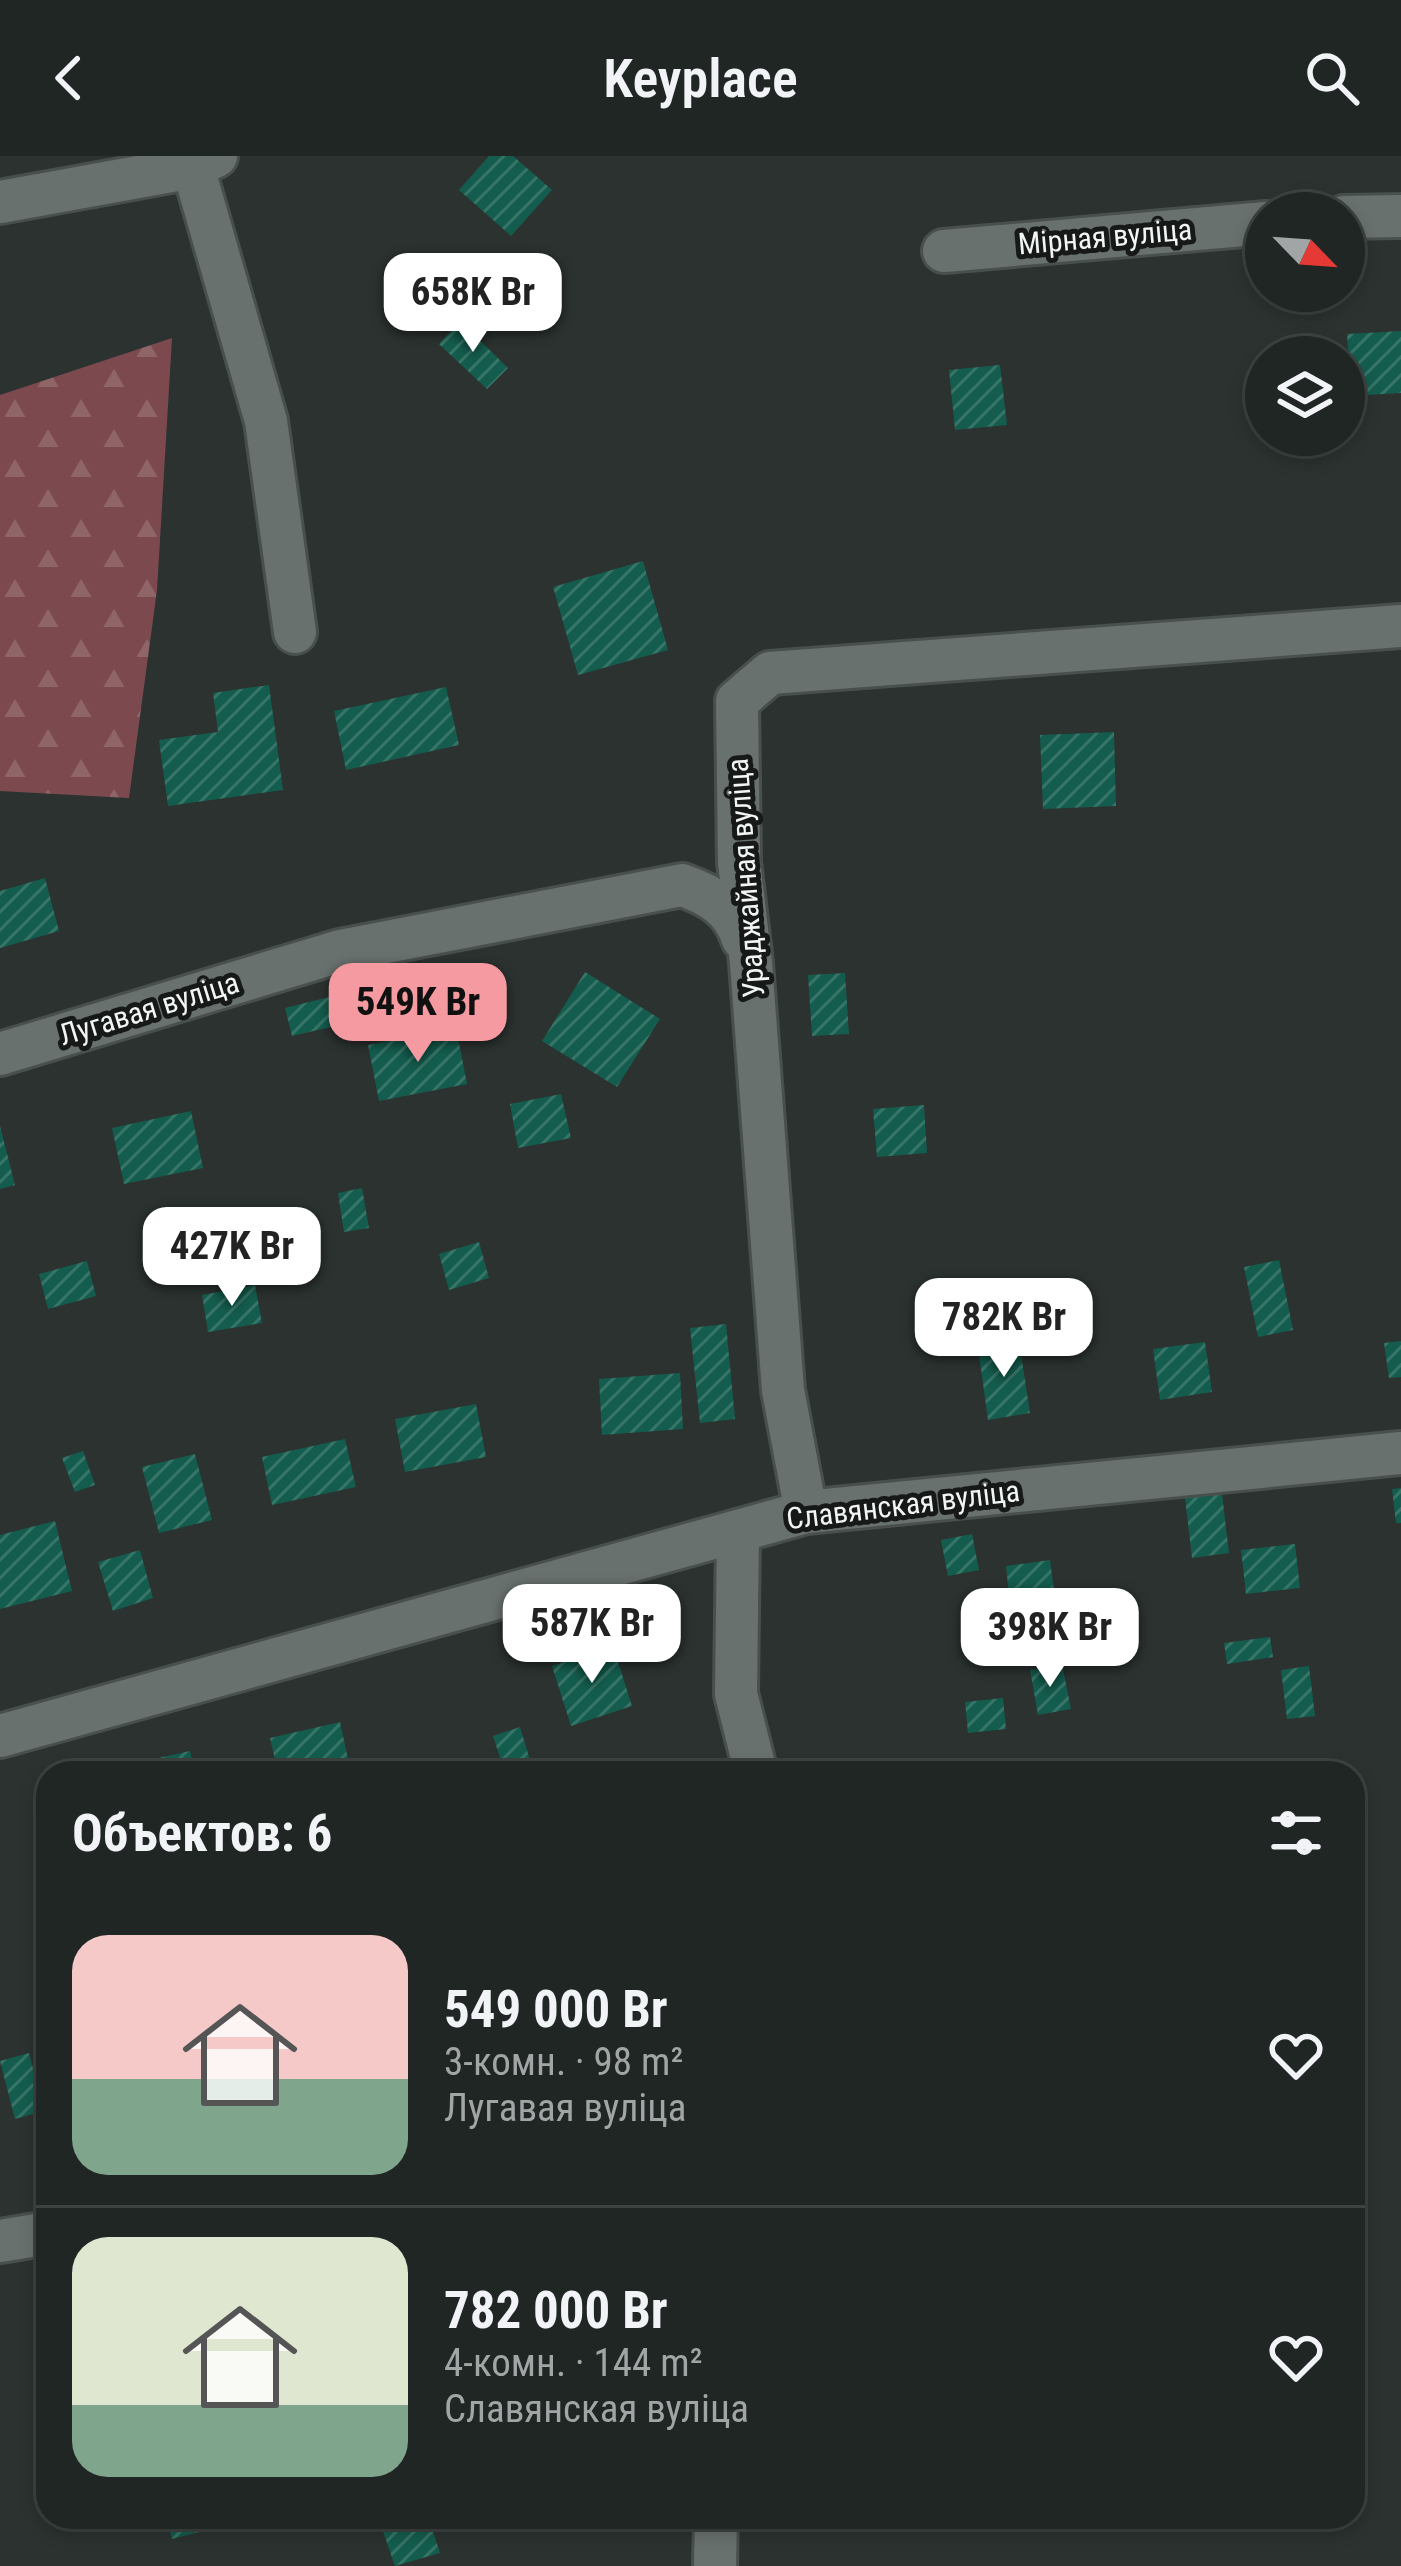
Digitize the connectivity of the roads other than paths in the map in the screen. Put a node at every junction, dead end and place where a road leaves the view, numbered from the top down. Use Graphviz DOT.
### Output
graph roads {
  1 [pos="205,161"];
  2 [pos="0,202"];
  3 [pos="1401,216"];
  4 [pos="1365,217"];
  5 [pos="1245,225"];
  6 [pos="944,250"];
  7 [pos="1401,626"];
  8 [pos="295,632"];
  9 [pos="751,963"];
  10 [pos="0,1054"];
  11 [pos="1401,1453"];
  12 [pos="806,1512"];
  13 [pos="738,1531"];
  14 [pos="0,1736"];
  15 [pos="753,1761"];
  16 [pos="36,2235"];
  17 [pos="0,2241"];
  18 [pos="716,2529"];
  19 [pos="714,2566"];
  1 -- 2 [label="street"];
  1 -- 8 [label="street"];
  3 -- 4 [label="street"];
  5 -- 6 [label="street, Мірная вуліца"];
  7 -- 9 [label="street, Ураджайная вуліца"];
  9 -- 10 [label="street, Лугавая вуліца"];
  9 -- 12 [label="street, Ураджайная вуліца"];
  11 -- 12 [label="street, Славянская вуліца"];
  12 -- 13 [label="street, Славянская вуліца"];
  13 -- 14 [label="street, Славянская вуліца"];
  13 -- 15 [label="street"];
  16 -- 17 [label="street"];
  18 -- 19 [label="street"];
}
